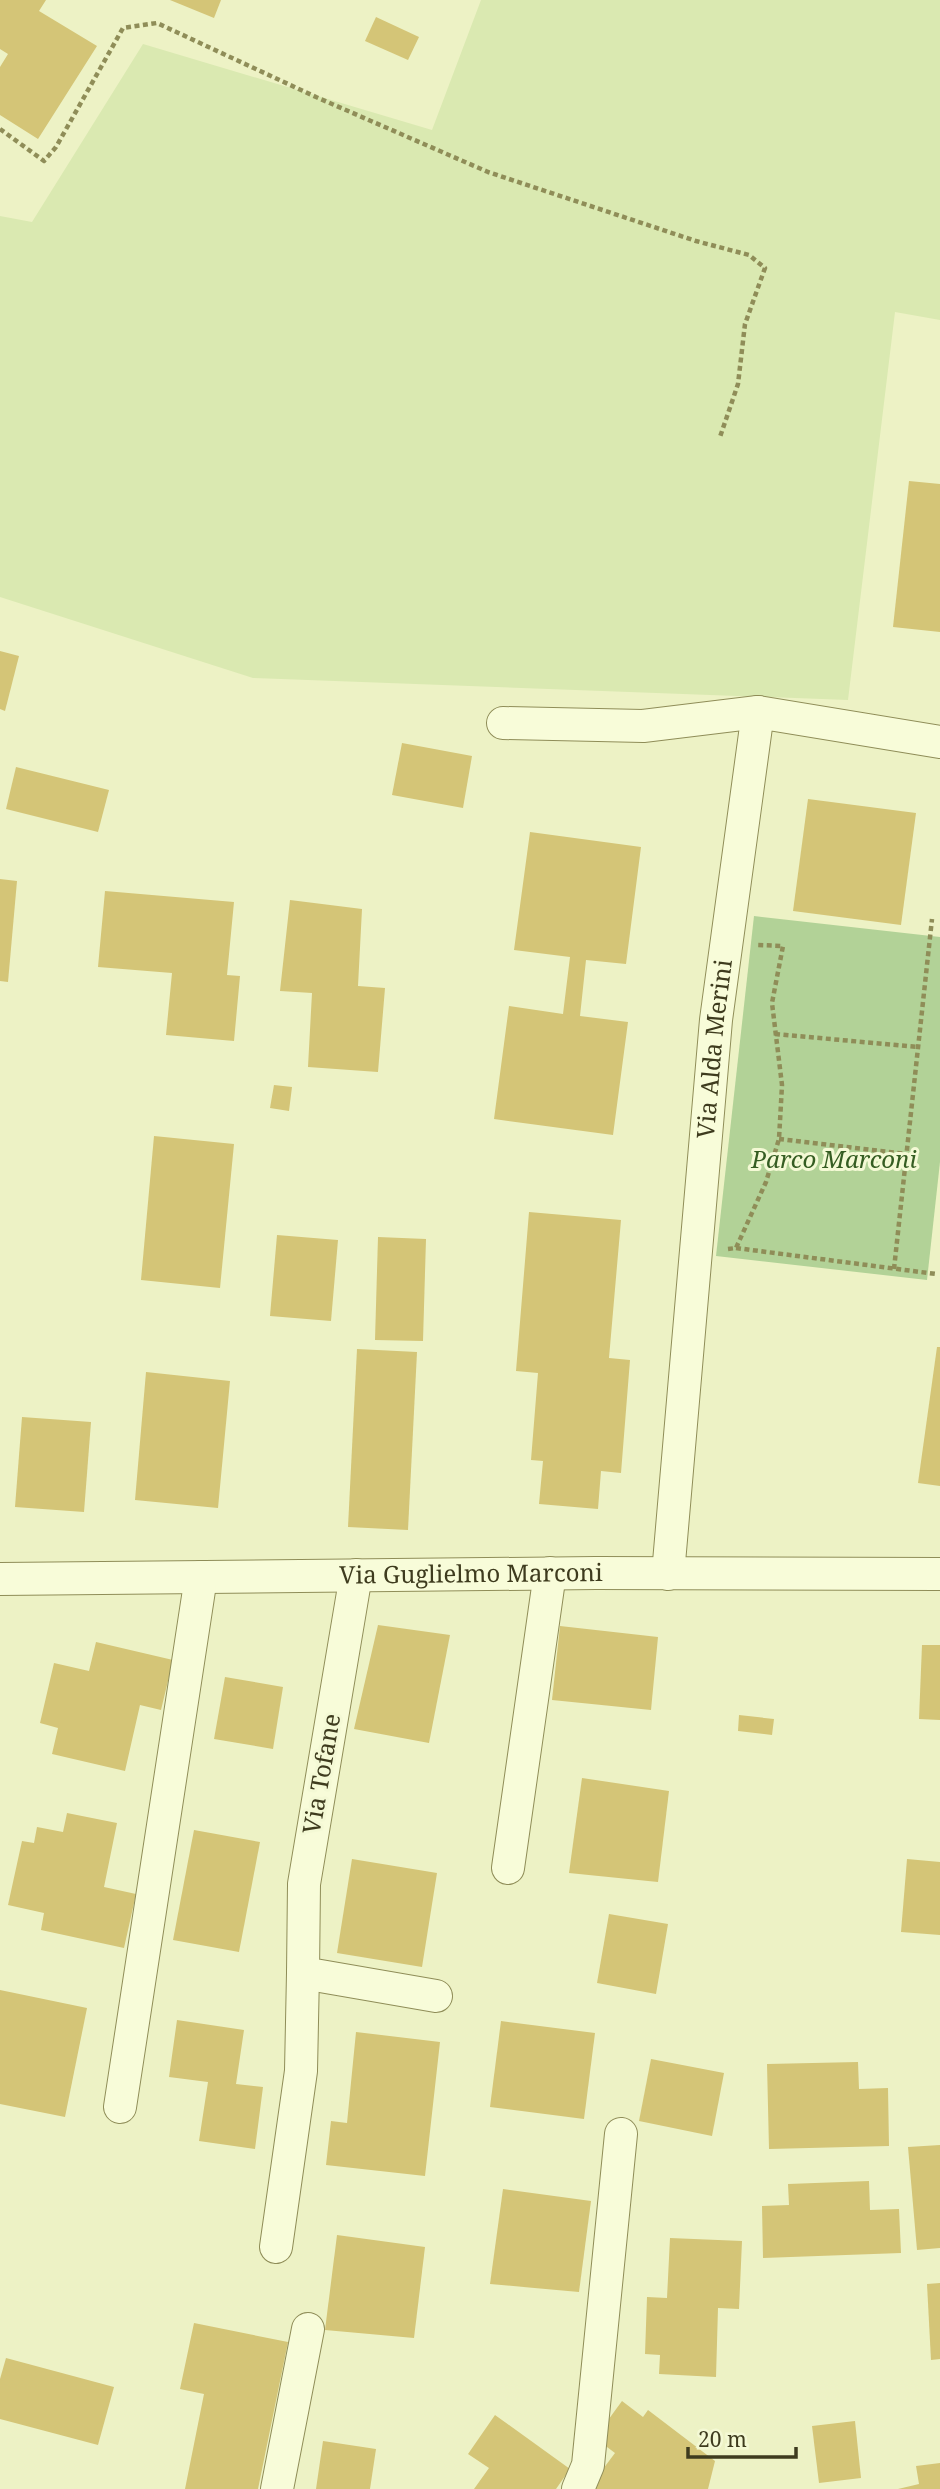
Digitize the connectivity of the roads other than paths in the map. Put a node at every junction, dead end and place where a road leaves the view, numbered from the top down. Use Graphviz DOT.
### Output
graph roads {
  1 [pos="758,712"];
  2 [pos="503,723"];
  3 [pos="940,742"];
  4 [pos="551,1573"];
  5 [pos="668,1574"];
  6 [pos="940,1574"];
  7 [pos="356,1575"];
  8 [pos="201,1577"];
  9 [pos="0,1579"];
  10 [pos="508,1868"];
  11 [pos="303,1973"];
  12 [pos="436,1996"];
  13 [pos="120,2107"];
  14 [pos="621,2134"];
  15 [pos="276,2247"];
  16 [pos="308,2329"];
  17 [pos="277,2489"];
  18 [pos="578,2489"];
  1 -- 2 [label="street"];
  1 -- 3 [label="street"];
  1 -- 5 [label="street, Via Alda Merini"];
  4 -- 5 [label="street, Via Guglielmo Marconi"];
  4 -- 7 [label="street, Via Guglielmo Marconi"];
  4 -- 10 [label="street"];
  5 -- 6 [label="street, Via Guglielmo Marconi"];
  7 -- 8 [label="street, Via Guglielmo Marconi"];
  7 -- 11 [label="street, Via Tofane"];
  8 -- 9 [label="street, Via Guglielmo Marconi"];
  8 -- 13 [label="street"];
  11 -- 12 [label="street"];
  11 -- 15 [label="street, Via Tofane"];
  14 -- 18 [label="street"];
  16 -- 17 [label="street"];
}
